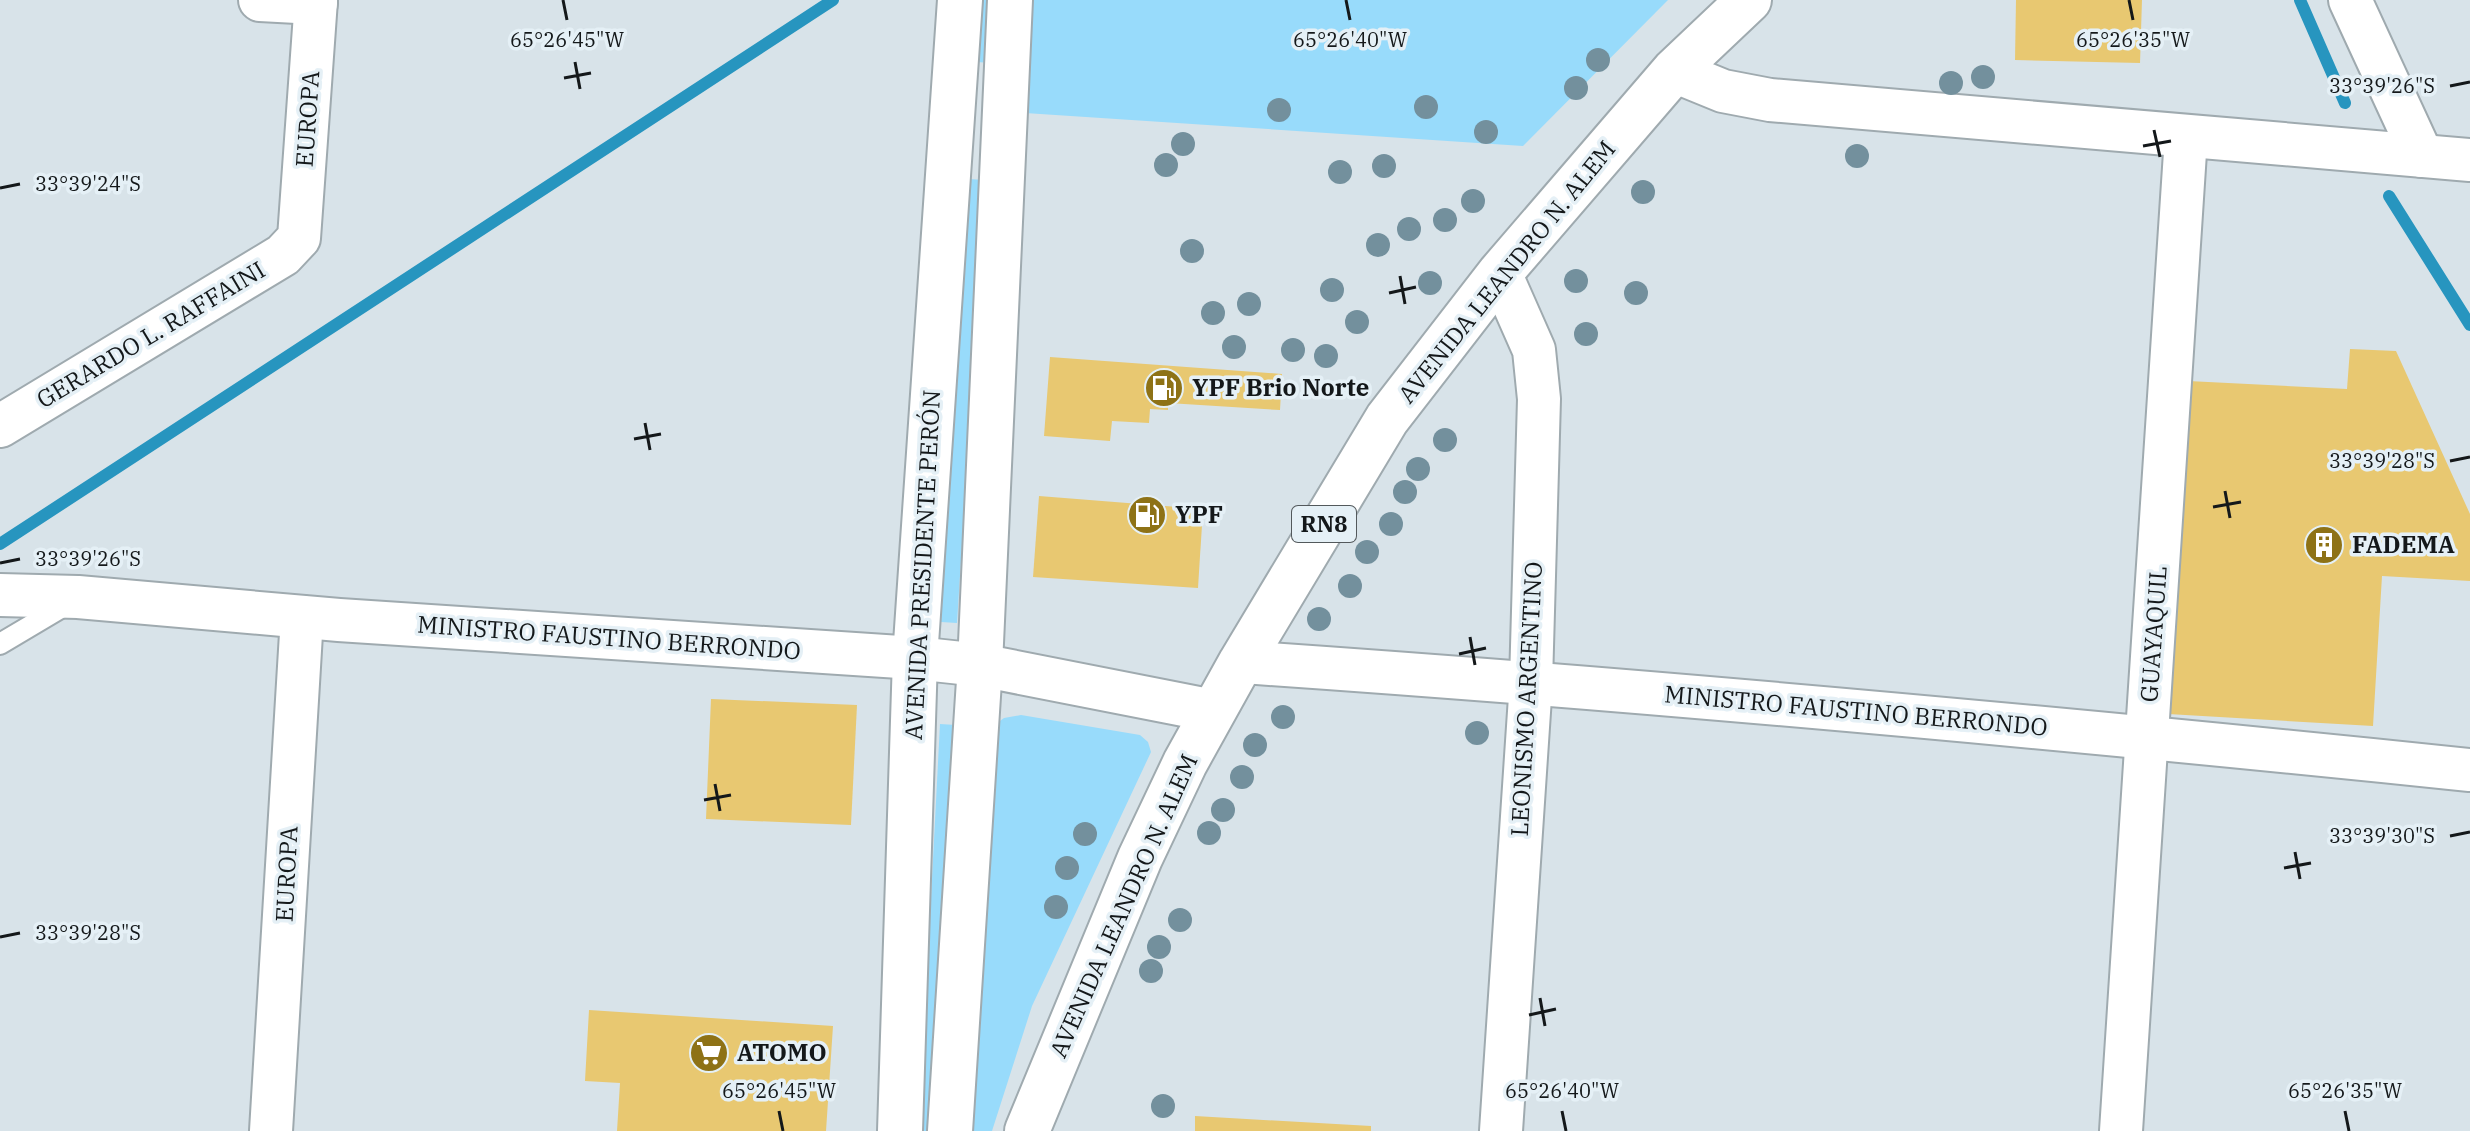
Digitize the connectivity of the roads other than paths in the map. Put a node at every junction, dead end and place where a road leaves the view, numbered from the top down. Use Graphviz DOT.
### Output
graph roads {
  1 [pos="260,0"];
  2 [pos="960,0"];
  3 [pos="1010,0"];
  4 [pos="1749,0"];
  5 [pos="2350,0"];
  6 [pos="316,2"];
  7 [pos="1674,71"];
  8 [pos="952,107"];
  9 [pos="1005,112"];
  10 [pos="2186,137"];
  11 [pos="2422,156"];
  12 [pos="2470,160"];
  13 [pos="299,238"];
  14 [pos="1500,273"];
  15 [pos="0,426"];
  16 [pos="0,595"];
  17 [pos="78,597"];
  18 [pos="302,617"];
  19 [pos="0,644"];
  20 [pos="915,658"];
  21 [pos="1241,662"];
  22 [pos="980,665"];
  23 [pos="1531,682"];
  24 [pos="1214,711"];
  25 [pos="2146,737"];
  26 [pos="2470,770"];
  27 [pos="271,1131"];
  28 [pos="900,1131"];
  29 [pos="950,1131"];
  30 [pos="1027,1131"];
  31 [pos="1501,1131"];
  32 [pos="2121,1131"];
  1 -- 6 [label="street"];
  2 -- 8 [label="main road, AVENIDA PRESIDENTE PERÓN"];
  3 -- 9 [label="main road"];
  4 -- 7 [label="main road, AVENIDA LEANDRO N. ALEM / RN8"];
  5 -- 11 [label="street"];
  6 -- 13 [label="street, EUROPA"];
  7 -- 10 [label="street"];
  7 -- 14 [label="main road, AVENIDA LEANDRO N. ALEM / RN8"];
  8 -- 9 [label="main road"];
  8 -- 20 [label="main road, AVENIDA PRESIDENTE PERÓN"];
  9 -- 22 [label="main road"];
  10 -- 11 [label="street"];
  10 -- 25 [label="street, GUAYAQUIL"];
  11 -- 12 [label="street"];
  13 -- 15 [label="street, GERARDO L. RAFFAINI"];
  14 -- 21 [label="main road, AVENIDA LEANDRO N. ALEM / RN8"];
  14 -- 23 [label="street, LEONISMO ARGENTINO"];
  16 -- 17 [label="street, MINISTRO FAUSTINO BERRONDO"];
  17 -- 18 [label="street, MINISTRO FAUSTINO BERRONDO"];
  17 -- 19 [label="lane"];
  18 -- 20 [label="street, MINISTRO FAUSTINO BERRONDO"];
  18 -- 27 [label="street, EUROPA"];
  20 -- 22 [label="street, MINISTRO FAUSTINO BERRONDO"];
  20 -- 28 [label="main road, AVENIDA PRESIDENTE PERÓN"];
  21 -- 23 [label="street, MINISTRO FAUSTINO BERRONDO"];
  21 -- 24 [label="main road, AVENIDA LEANDRO N. ALEM / RN8"];
  22 -- 24 [label="street, MINISTRO FAUSTINO BERRONDO"];
  22 -- 29 [label="main road"];
  23 -- 25 [label="street, MINISTRO FAUSTINO BERRONDO"];
  23 -- 31 [label="street, LEONISMO ARGENTINO"];
  24 -- 30 [label="main road, AVENIDA LEANDRO N. ALEM / RN8"];
  25 -- 26 [label="street, MINISTRO FAUSTINO BERRONDO"];
  25 -- 32 [label="street, GUAYAQUIL"];
}
